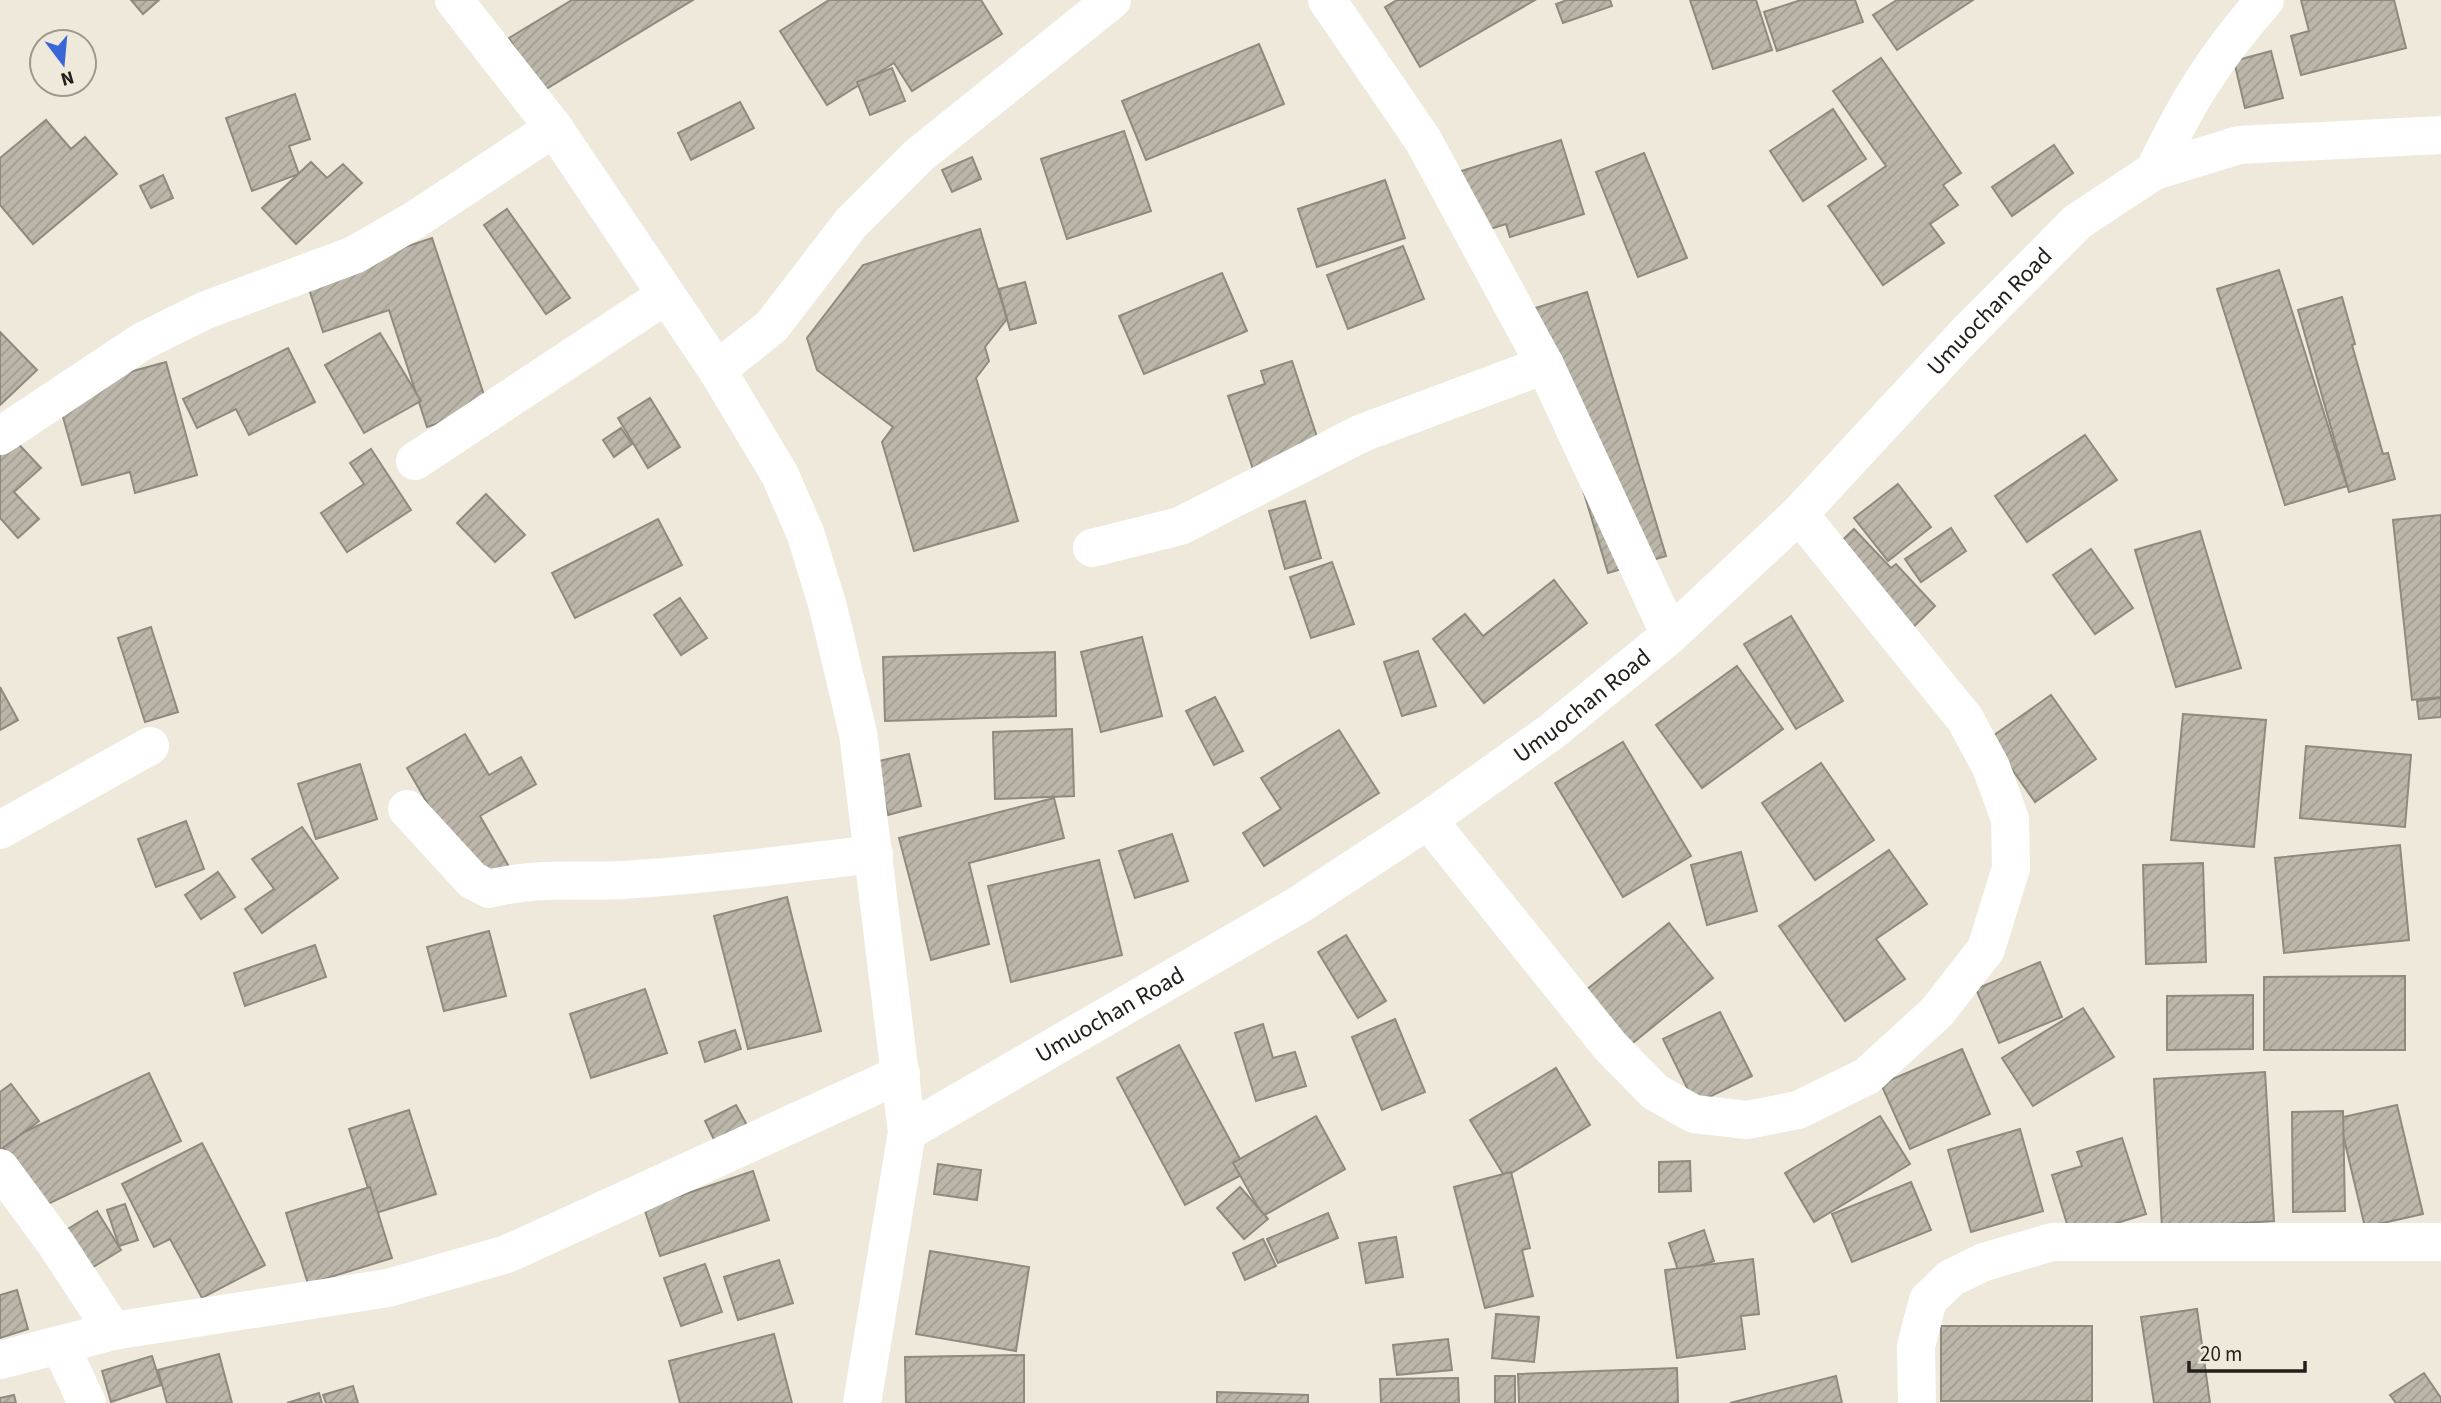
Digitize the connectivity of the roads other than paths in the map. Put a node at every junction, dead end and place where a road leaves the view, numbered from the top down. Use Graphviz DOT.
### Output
graph roads {
  1 [pos="454,0"];
  2 [pos="1112,0"];
  3 [pos="1327,0"];
  4 [pos="2265,0"];
  5 [pos="554,128"];
  6 [pos="2441,135"];
  7 [pos="2154,171"];
  8 [pos="666,295"];
  9 [pos="1545,365"];
  10 [pos="717,370"];
  11 [pos="0,436"];
  12 [pos="415,461"];
  13 [pos="1799,514"];
  14 [pos="1092,548"];
  15 [pos="1670,635"];
  16 [pos="150,746"];
  17 [pos="407,809"];
  18 [pos="1428,820"];
  19 [pos="0,830"];
  20 [pos="874,854"];
  21 [pos="901,1074"];
  22 [pos="907,1132"];
  23 [pos="0,1168"];
  24 [pos="2441,1242"];
  25 [pos="113,1331"];
  26 [pos="60,1345"];
  27 [pos="0,1360"];
  28 [pos="87,1403"];
  29 [pos="862,1403"];
  30 [pos="1917,1403"];
  1 -- 5 [label="street"];
  2 -- 10 [label="street"];
  3 -- 9 [label="street"];
  4 -- 7 [label="street"];
  5 -- 8 [label="street"];
  5 -- 11 [label="street"];
  6 -- 7 [label="street, Umuochan Road"];
  7 -- 13 [label="street, Umuochan Road"];
  8 -- 10 [label="street"];
  8 -- 12 [label="street"];
  9 -- 14 [label="street"];
  9 -- 15 [label="street"];
  10 -- 20 [label="street"];
  13 -- 15 [label="street, Umuochan Road"];
  13 -- 18 [label="street"];
  15 -- 18 [label="street, Umuochan Road"];
  16 -- 19 [label="street"];
  17 -- 20 [label="street"];
  18 -- 22 [label="street, Umuochan Road"];
  20 -- 21 [label="street"];
  21 -- 22 [label="street"];
  21 -- 25 [label="street"];
  22 -- 29 [label="street"];
  23 -- 25 [label="street"];
  24 -- 30 [label="street"];
  25 -- 26 [label="street"];
  26 -- 27 [label="street"];
  26 -- 28 [label="street"];
}
